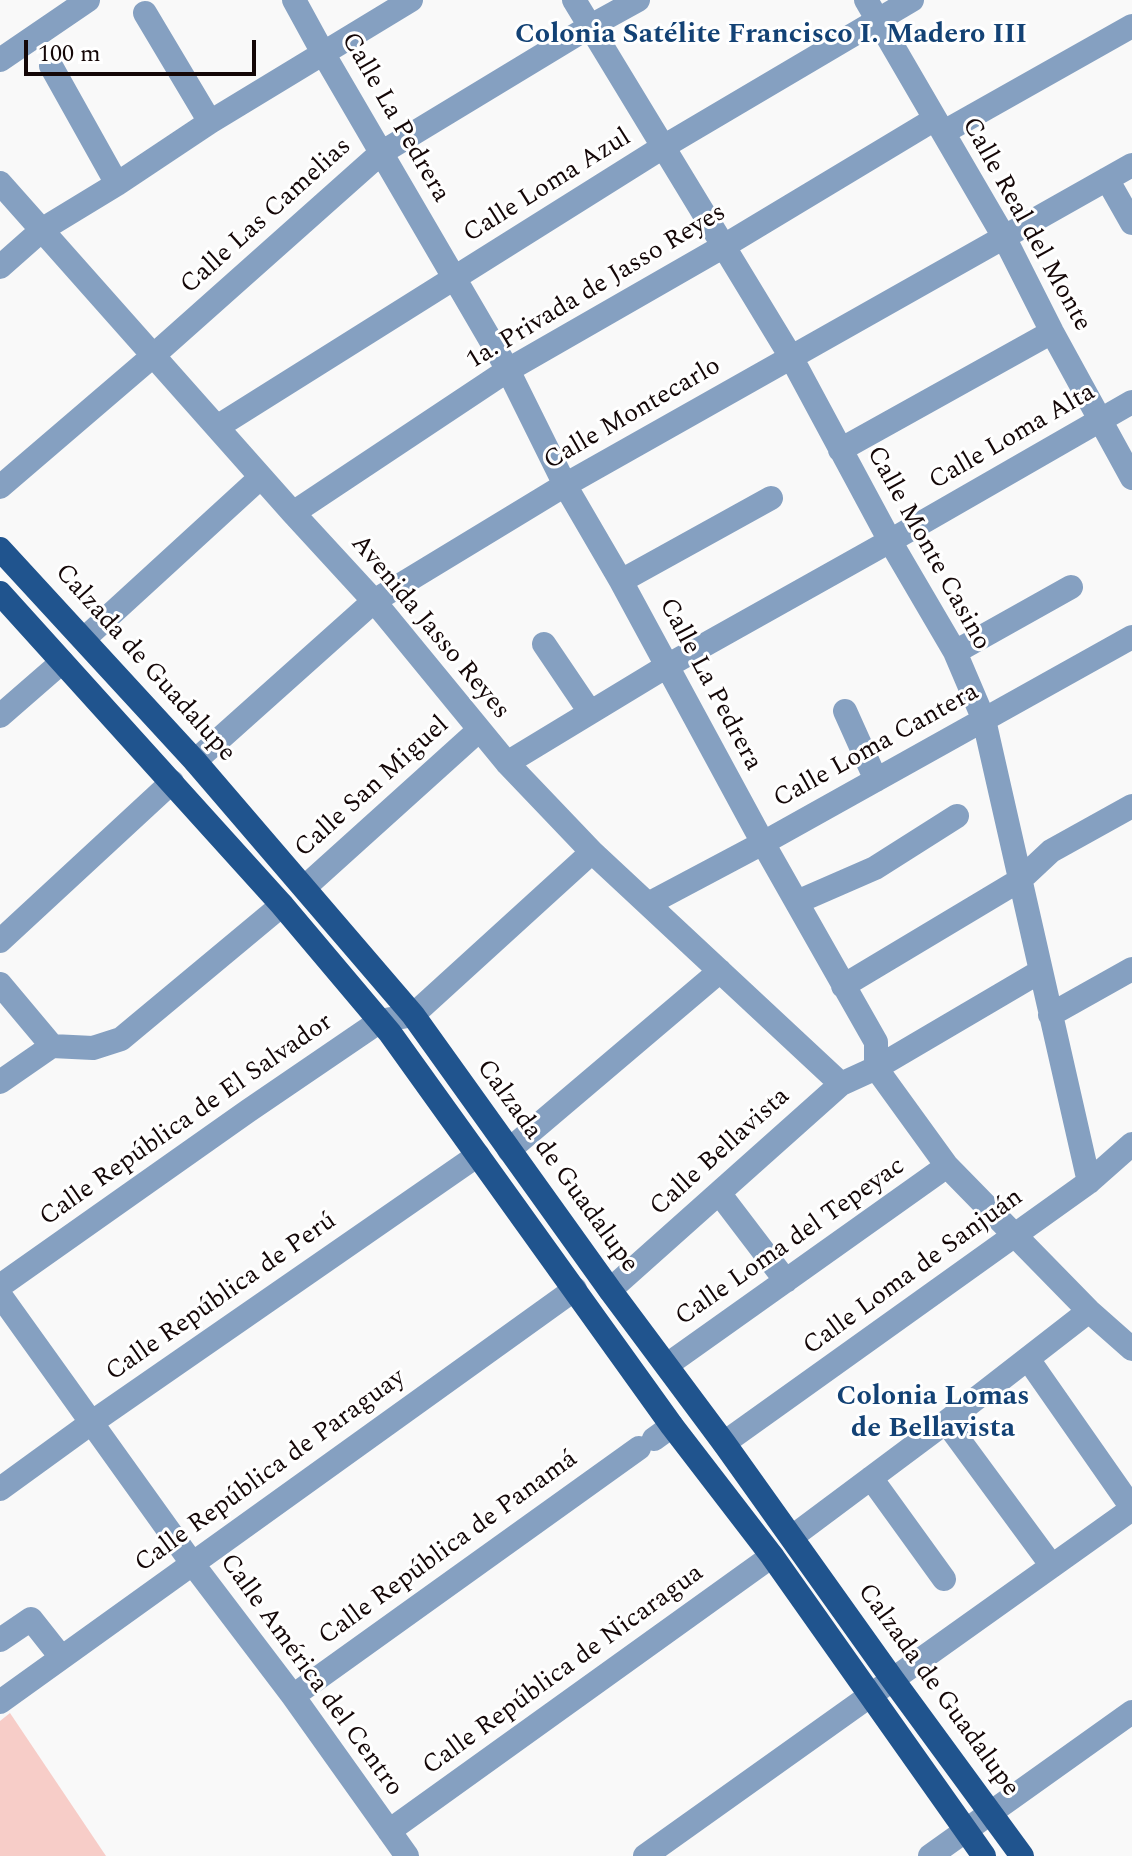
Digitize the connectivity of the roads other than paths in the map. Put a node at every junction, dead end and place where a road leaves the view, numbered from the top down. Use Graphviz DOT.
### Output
graph roads {
  1 [pos="88,0"];
  2 [pos="294,0"];
  3 [pos="411,0"];
  4 [pos="574,0"];
  5 [pos="638,0"];
  6 [pos="912,0"];
  7 [pos="872,9"];
  8 [pos="145,13"];
  9 [pos="1132,26"];
  10 [pos="589,27"];
  11 [pos="323,53"];
  12 [pos="0,60"];
  13 [pos="51,66"];
  14 [pos="210,122"];
  15 [pos="939,126"];
  16 [pos="663,147"];
  17 [pos="381,153"];
  18 [pos="1132,165"];
  19 [pos="1107,179"];
  20 [pos="0,183"];
  21 [pos="117,184"];
  22 [pos="1132,223"];
  23 [pos="43,229"];
  24 [pos="1004,237"];
  25 [pos="724,246"];
  26 [pos="0,267"];
  27 [pos="455,278"];
  28 [pos="1052,332"];
  29 [pos="154,355"];
  30 [pos="791,357"];
  31 [pos="508,370"];
  32 [pos="1132,402"];
  33 [pos="1101,420"];
  34 [pos="217,427"];
  35 [pos="840,450"];
  36 [pos="261,477"];
  37 [pos="1132,478"];
  38 [pos="1,483"];
  39 [pos="565,485"];
  40 [pos="771,498"];
  41 [pos="293,513"];
  42 [pos="890,541"];
  43 [pos="0,549"];
  44 [pos="621,581"];
  45 [pos="1071,587"];
  46 [pos="0,593"];
  47 [pos="374,601"];
  48 [pos="1132,637"];
  49 [pos="84,639"];
  50 [pos="544,644"];
  51 [pos="955,652"];
  52 [pos="62,662"];
  53 [pos="667,666"];
  54 [pos="845,711"];
  55 [pos="590,712"];
  56 [pos="0,716"];
  57 [pos="984,720"];
  58 [pos="478,731"];
  59 [pos="195,761"];
  60 [pos="507,763"];
  61 [pos="876,780"];
  62 [pos="172,782"];
  63 [pos="1132,806"];
  64 [pos="957,816"];
  65 [pos="763,843"];
  66 [pos="592,852"];
  67 [pos="1020,880"];
  68 [pos="305,887"];
  69 [pos="797,902"];
  70 [pos="648,904"];
  71 [pos="282,905"];
  72 [pos="0,941"];
  73 [pos="1132,969"];
  74 [pos="720,971"];
  75 [pos="1041,971"];
  76 [pos="0,984"];
  77 [pos="843,986"];
  78 [pos="413,1015"];
  79 [pos="1050,1015"];
  80 [pos="380,1021"];
  81 [pos="52,1046"];
  82 [pos="876,1068"];
  83 [pos="0,1082"];
  84 [pos="841,1084"];
  85 [pos="1132,1144"];
  86 [pos="509,1150"];
  87 [pos="478,1155"];
  88 [pos="947,1166"];
  89 [pos="1089,1182"];
  90 [pos="719,1193"];
  91 [pos="1016,1235"];
  92 [pos="786,1281"];
  93 [pos="0,1286"];
  94 [pos="575,1289"];
  95 [pos="610,1290"];
  96 [pos="0,1295"];
  97 [pos="1089,1311"];
  98 [pos="1132,1349"];
  99 [pos="1028,1359"];
  100 [pos="667,1365"];
  101 [pos="946,1422"];
  102 [pos="91,1423"];
  103 [pos="655,1438"];
  104 [pos="724,1443"];
  105 [pos="871,1478"];
  106 [pos="0,1489"];
  107 [pos="1132,1508"];
  108 [pos="792,1537"];
  109 [pos="772,1556"];
  110 [pos="192,1563"];
  111 [pos="1052,1566"];
  112 [pos="944,1579"];
  113 [pos="0,1640"];
  114 [pos="61,1657"];
  115 [pos="893,1680"];
  116 [pos="293,1696"];
  117 [pos="870,1696"];
  118 [pos="0,1702"];
  119 [pos="1132,1712"];
  120 [pos="991,1813"];
  121 [pos="389,1831"];
  122 [pos="965,1831"];
  123 [pos="407,1856"];
  124 [pos="645,1856"];
  125 [pos="930,1856"];
  126 [pos="984,1856"];
  127 [pos="1022,1856"];
  1 -- 12 [label="street"];
  2 -- 11 [label="street, Calle La Pedrera"];
  3 -- 11 [label="street"];
  4 -- 10 [label="street, Calle Monte Casino"];
  5 -- 10 [label="street, Calle Las Camelias"];
  6 -- 7 [label="street, Calle Loma Azul"];
  7 -- 15 [label="street, Calle Real del Monte"];
  7 -- 16 [label="street, Calle Loma Azul"];
  8 -- 14 [label="street"];
  9 -- 15 [label="street, 1a. Privada de Jasso Reyes"];
  10 -- 16 [label="street, Calle Monte Casino"];
  10 -- 17 [label="street, Calle Las Camelias"];
  11 -- 14 [label="street"];
  11 -- 17 [label="street, Calle La Pedrera"];
  13 -- 21 [label="street"];
  14 -- 21 [label="street"];
  15 -- 24 [label="street, Calle Real del Monte"];
  15 -- 25 [label="street, 1a. Privada de Jasso Reyes"];
  16 -- 25 [label="street, Calle Monte Casino"];
  16 -- 27 [label="street, Calle Loma Azul"];
  17 -- 27 [label="street, Calle La Pedrera"];
  17 -- 29 [label="street, Calle Las Camelias"];
  18 -- 19 [label="street, Calle Montecarlo"];
  19 -- 22 [label="street"];
  19 -- 24 [label="street, Calle Montecarlo"];
  20 -- 23 [label="street, Avenida Jasso Reyes"];
  21 -- 23 [label="street"];
  23 -- 26 [label="street"];
  23 -- 29 [label="street, Avenida Jasso Reyes"];
  24 -- 28 [label="street, Calle Real del Monte"];
  24 -- 30 [label="street, Calle Montecarlo"];
  25 -- 30 [label="street, Calle Monte Casino"];
  25 -- 31 [label="street, 1a. Privada de Jasso Reyes"];
  27 -- 31 [label="street, Calle La Pedrera"];
  27 -- 34 [label="street, Calle Loma Azul"];
  28 -- 33 [label="street, Calle Real del Monte"];
  28 -- 35 [label="street"];
  29 -- 34 [label="street, Avenida Jasso Reyes"];
  29 -- 38 [label="street, Calle Las Camelias"];
  30 -- 35 [label="street, Calle Monte Casino"];
  30 -- 39 [label="street, Calle Montecarlo"];
  31 -- 39 [label="street, Calle La Pedrera"];
  31 -- 41 [label="street, 1a. Privada de Jasso Reyes"];
  32 -- 33 [label="street, Calle Loma Alta"];
  33 -- 37 [label="street, Calle Real del Monte"];
  33 -- 42 [label="street, Calle Loma Alta"];
  34 -- 36 [label="street, Avenida Jasso Reyes"];
  35 -- 42 [label="street, Calle Monte Casino"];
  36 -- 41 [label="street, Avenida Jasso Reyes"];
  36 -- 49 [label="street"];
  39 -- 44 [label="street, Calle La Pedrera"];
  39 -- 47 [label="street, Calle Montecarlo"];
  40 -- 44 [label="street"];
  41 -- 47 [label="street, Avenida Jasso Reyes"];
  42 -- 51 [label="street, Calle Monte Casino"];
  42 -- 53 [label="street, Calle Loma Alta"];
  43 -- 49 [label="main road, Calzada de Guadalupe"];
  44 -- 53 [label="street, Calle La Pedrera"];
  45 -- 51 [label="street"];
  46 -- 52 [label="main road"];
  47 -- 58 [label="street, Avenida Jasso Reyes"];
  47 -- 59 [label="street, Calle Montecarlo"];
  48 -- 57 [label="street, Calle Loma Cantera"];
  49 -- 59 [label="main road, Calzada de Guadalupe"];
  50 -- 55 [label="street"];
  51 -- 57 [label="street, Calle Monte Casino"];
  52 -- 56 [label="street"];
  52 -- 62 [label="main road"];
  53 -- 55 [label="street, Calle Loma Alta"];
  53 -- 65 [label="street, Calle La Pedrera"];
  54 -- 61 [label="street"];
  55 -- 60 [label="street, Calle Loma Alta"];
  57 -- 61 [label="street, Calle Loma Cantera"];
  57 -- 67 [label="street, Calle Monte Casino"];
  58 -- 60 [label="street, Avenida Jasso Reyes"];
  58 -- 68 [label="street, Calle San Miguel"];
  59 -- 68 [label="main road, Calzada de Guadalupe"];
  60 -- 66 [label="street, Avenida Jasso Reyes"];
  61 -- 65 [label="street, Calle Loma Cantera"];
  62 -- 71 [label="main road"];
  62 -- 72 [label="street"];
  63 -- 67 [label="street"];
  64 -- 69 [label="street"];
  65 -- 69 [label="street, Calle La Pedrera"];
  65 -- 70 [label="street, Calle Loma Cantera"];
  66 -- 70 [label="street, Avenida Jasso Reyes"];
  66 -- 78 [label="street"];
  67 -- 75 [label="street, Calle Monte Casino"];
  67 -- 77 [label="street"];
  68 -- 78 [label="main road, Calzada de Guadalupe"];
  69 -- 77 [label="street, Calle La Pedrera"];
  70 -- 74 [label="street, Avenida Jasso Reyes"];
  71 -- 80 [label="main road"];
  71 -- 81 [label="street"];
  73 -- 79 [label="street"];
  74 -- 84 [label="street, Avenida Jasso Reyes"];
  74 -- 86 [label="street"];
  75 -- 79 [label="street, Calle Monte Casino"];
  75 -- 82 [label="street"];
  76 -- 81 [label="street"];
  77 -- 82 [label="street, Calle La Pedrera"];
  78 -- 80 [label="street, Calle República de El Salvador"];
  78 -- 86 [label="main road, Calzada de Guadalupe"];
  79 -- 89 [label="street, Calle Monte Casino"];
  80 -- 87 [label="main road"];
  80 -- 93 [label="street, Calle República de El Salvador"];
  81 -- 83 [label="street"];
  82 -- 84 [label="street, Calle Bellavista"];
  82 -- 88 [label="street, Calle La Pedrera"];
  84 -- 90 [label="street, Calle Bellavista"];
  85 -- 89 [label="street, Calle Loma de Sanjuán"];
  86 -- 95 [label="main road, Calzada de Guadalupe"];
  87 -- 94 [label="main road"];
  87 -- 102 [label="street, Calle República de Perú"];
  88 -- 91 [label="street, Calle La Pedrera"];
  88 -- 92 [label="street, Calle Loma del Tepeyac"];
  89 -- 91 [label="street, Calle Loma de Sanjuán"];
  90 -- 92 [label="street"];
  90 -- 95 [label="street, Calle Bellavista"];
  91 -- 97 [label="street, Calle La Pedrera"];
  91 -- 104 [label="street, Calle Loma de Sanjuán"];
  92 -- 100 [label="street, Calle Loma del Tepeyac"];
  94 -- 103 [label="main road"];
  94 -- 110 [label="street, Calle República de Paraguay"];
  95 -- 100 [label="main road, Calzada de Guadalupe"];
  96 -- 102 [label="street, Calle América del Centro"];
  97 -- 98 [label="street, Calle La Pedrera"];
  97 -- 99 [label="street"];
  99 -- 101 [label="street"];
  99 -- 107 [label="street"];
  100 -- 104 [label="main road, Calzada de Guadalupe"];
  101 -- 105 [label="street"];
  101 -- 111 [label="street"];
  102 -- 106 [label="street, Calle República de Perú"];
  102 -- 110 [label="street, Calle América del Centro"];
  103 -- 109 [label="main road"];
  103 -- 116 [label="street, Calle República de Panamá"];
  104 -- 108 [label="main road, Calzada de Guadalupe"];
  105 -- 108 [label="street"];
  105 -- 112 [label="street"];
  107 -- 111 [label="street"];
  108 -- 115 [label="main road, Calzada de Guadalupe"];
  109 -- 117 [label="main road"];
  109 -- 121 [label="street, Calle República de Nicaragua"];
  110 -- 114 [label="street, Calle República de Paraguay"];
  110 -- 116 [label="street, Calle América del Centro"];
  111 -- 115 [label="street"];
  113 -- 114 [label="street"];
  114 -- 118 [label="street, Calle República de Paraguay"];
  115 -- 117 [label="street"];
  115 -- 120 [label="main road, Calzada de Guadalupe"];
  116 -- 121 [label="street, Calle América del Centro"];
  117 -- 122 [label="main road"];
  117 -- 124 [label="street"];
  119 -- 120 [label="street"];
  120 -- 122 [label="street"];
  120 -- 127 [label="main road, Calzada de Guadalupe"];
  121 -- 123 [label="street, Calle América del Centro"];
  122 -- 125 [label="street"];
  122 -- 126 [label="main road"];
}
